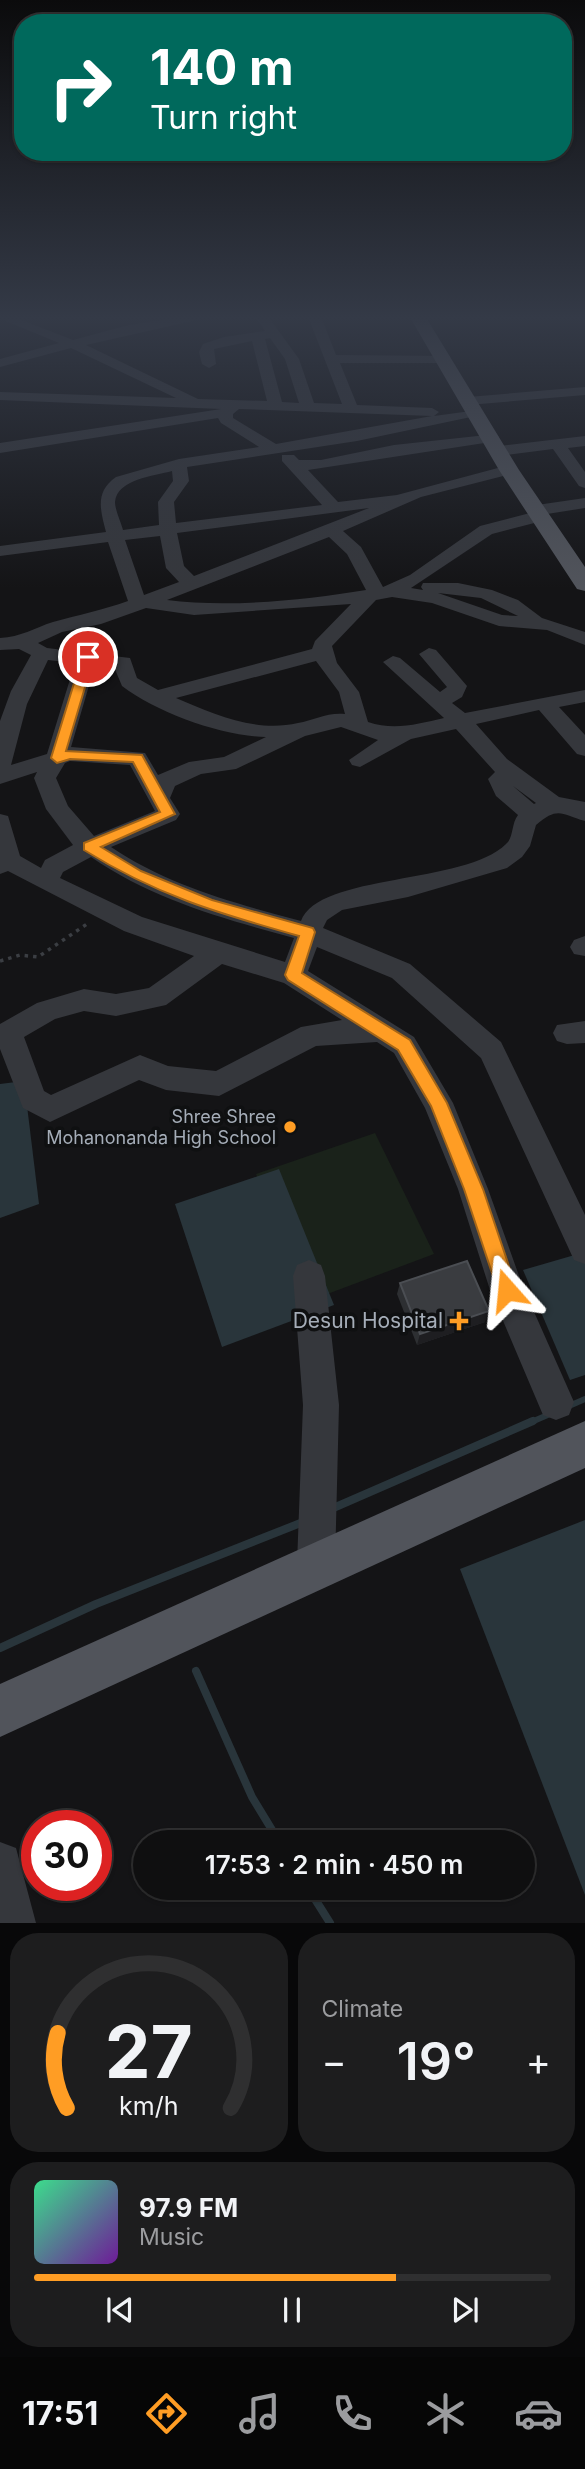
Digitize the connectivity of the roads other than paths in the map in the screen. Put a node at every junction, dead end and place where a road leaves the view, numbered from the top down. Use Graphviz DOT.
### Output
graph roads {
  1 [pos="49,409"];
  2 [pos="148,409"];
  3 [pos="230,409"];
  4 [pos="234,409"];
  5 [pos="395,409"];
  6 [pos="478,409"];
  7 [pos="470,410"];
  8 [pos="58,419"];
  9 [pos="585,441"];
  10 [pos="495,444"];
  11 [pos="557,444"];
  12 [pos="0,448"];
  13 [pos="276,448"];
  14 [pos="179,464"];
  15 [pos="294,465"];
  16 [pos="509,470"];
  17 [pos="585,483"];
  18 [pos="397,500"];
  19 [pos="585,503"];
  20 [pos="334,508"];
  21 [pos="538,513"];
  22 [pos="331,529"];
  23 [pos="168,530"];
  24 [pos="115,534"];
  25 [pos="0,551"];
  26 [pos="209,574"];
  27 [pos="189,583"];
  28 [pos="585,584"];
  29 [pos="386,592"];
  30 [pos="141,602"];
  31 [pos="261,604"];
  32 [pos="194,609"];
  33 [pos="94,620"];
  34 [pos="585,639"];
  35 [pos="22,643"];
  36 [pos="0,644"];
  37 [pos="42,653"];
  38 [pos="321,653"];
  39 [pos="429,653"];
  40 [pos="88,657"];
  41 [pos="393,662"];
  42 [pos="160,696"];
  43 [pos="585,696"];
  44 [pos="439,701"];
  45 [pos="544,704"];
  46 [pos="463,722"];
  47 [pos="358,725"];
  48 [pos="297,731"];
  49 [pos="404,734"];
  50 [pos="585,749"];
  51 [pos="57,758"];
  52 [pos="360,760"];
  53 [pos="0,763"];
  54 [pos="0,777"];
  55 [pos="159,798"];
  56 [pos="542,810"];
  57 [pos="585,813"];
  58 [pos="0,822"];
  59 [pos="89,847"];
  60 [pos="5,863"];
  61 [pos="46,882"];
  62 [pos="307,932"];
  63 [pos="218,953"];
  64 [pos="293,975"];
  65 [pos="382,1031"];
  66 [pos="4,1035"];
  67 [pos="585,1250"];
  68 [pos="309,1276"];
  69 [pos="555,1402"];
  70 [pos="585,1444"];
  71 [pos="316,1564"];
  72 [pos="0,1711"];
  73 [pos="0,1864"];
  74 [pos="13,1923"];
  1 -- 8 [label="street"];
  2 -- 8 [label="street"];
  3 -- 4 [label="street"];
  3 -- 8 [label="street"];
  3 -- 13 [label="street"];
  5 -- 7 [label="street"];
  6 -- 7 [label="street"];
  7 -- 10 [label="main road"];
  7 -- 13 [label="street"];
  8 -- 12 [label="street"];
  9 -- 11 [label="street"];
  10 -- 11 [label="street"];
  10 -- 15 [label="street"];
  10 -- 16 [label="main road"];
  11 -- 17 [label="street"];
  13 -- 14 [label="street"];
  13 -- 15 [label="street"];
  14 -- 23 [label="street"];
  14 -- 24 [label="street"];
  15 -- 20 [label="street"];
  16 -- 18 [label="street"];
  16 -- 21 [label="main road"];
  18 -- 20 [label="street"];
  18 -- 22 [label="street"];
  19 -- 21 [label="street"];
  20 -- 23 [label="street"];
  21 -- 28 [label="main road"];
  21 -- 29 [label="street"];
  22 -- 26 [label="street"];
  22 -- 29 [label="street"];
  23 -- 24 [label="street"];
  23 -- 27 [label="street"];
  24 -- 25 [label="street"];
  24 -- 30 [label="street"];
  26 -- 27 [label="street"];
  26 -- 31 [label="street"];
  27 -- 30 [label="street"];
  29 -- 31 [label="street"];
  29 -- 34 [label="street"];
  29 -- 38 [label="street"];
  30 -- 32 [label="street"];
  30 -- 33 [label="street"];
  31 -- 32 [label="street"];
  32 -- 33 [label="street"];
  33 -- 35 [label="street"];
  35 -- 36 [label="street"];
  35 -- 37 [label="street"];
  37 -- 40 [label="street"];
  37 -- 53 [label="street"];
  38 -- 42 [label="street"];
  38 -- 47 [label="street"];
  39 -- 44 [label="street"];
  40 -- 42 [label="street"];
  40 -- 51 [label="street"];
  41 -- 44 [label="street"];
  42 -- 48 [label="street"];
  43 -- 45 [label="street"];
  44 -- 46 [label="street"];
  45 -- 46 [label="street"];
  45 -- 50 [label="street"];
  46 -- 49 [label="street"];
  46 -- 56 [label="street"];
  47 -- 48 [label="street"];
  47 -- 49 [label="street"];
  48 -- 55 [label="street"];
  49 -- 52 [label="street"];
  51 -- 54 [label="street"];
  51 -- 55 [label="street"];
  51 -- 59 [label="street"];
  55 -- 59 [label="street"];
  56 -- 57 [label="street"];
  56 -- 62 [label="street"];
  58 -- 60 [label="street"];
  59 -- 61 [label="street"];
  59 -- 62 [label="street"];
  60 -- 61 [label="street"];
  61 -- 63 [label="street"];
  62 -- 64 [label="street"];
  62 -- 67 [label="street"];
  63 -- 64 [label="street"];
  63 -- 66 [label="street"];
  64 -- 65 [label="street"];
  65 -- 66 [label="street"];
  65 -- 69 [label="street"];
  68 -- 71 [label="street"];
  70 -- 71 [label="main road"];
  71 -- 72 [label="main road"];
  73 -- 74 [label="street"];
}
